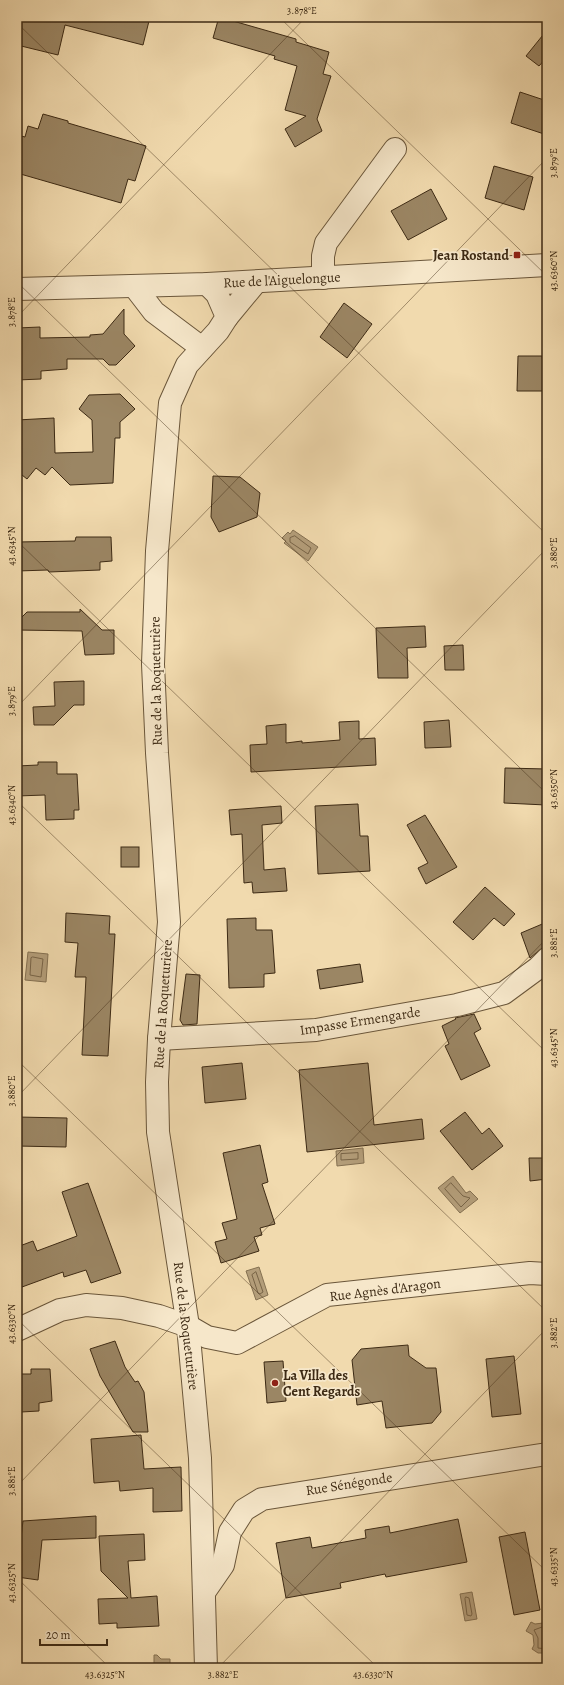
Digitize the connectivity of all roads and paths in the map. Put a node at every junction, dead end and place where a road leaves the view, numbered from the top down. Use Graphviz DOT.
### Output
graph roads {
  1 [pos="395,149"];
  2 [pos="547,265"];
  3 [pos="324,278"];
  4 [pos="256,282"];
  5 [pos="207,284"];
  6 [pos="184,285"];
  7 [pos="134,286"];
  8 [pos="17,289"];
  9 [pos="227,317"];
  10 [pos="168,322"];
  11 [pos="202,348"];
  12 [pos="547,959"];
  13 [pos="159,1040"];
  14 [pos="547,1274"];
  15 [pos="188,1326"];
  16 [pos="17,1330"];
  17 [pos="547,1454"];
  18 [pos="205,1591"];
  19 [pos="206,1668"];
  1 -- 3 [label="street"];
  2 -- 3 [label="street, Rue de l'Aiguelongue"];
  3 -- 4 [label="street, Rue de l'Aiguelongue"];
  4 -- 5 [label="street, Rue de l'Aiguelongue"];
  4 -- 9 [label="street, Rue de la Roqueturière"];
  5 -- 6 [label="street, Rue de l'Aiguelongue"];
  5 -- 9 [label="street"];
  6 -- 7 [label="street, Rue de l'Aiguelongue"];
  6 -- 10 [label="street"];
  7 -- 8 [label="street, Rue de l'Aiguelongue"];
  7 -- 10 [label="street"];
  9 -- 11 [label="street, Rue de la Roqueturière"];
  10 -- 11 [label="street"];
  11 -- 13 [label="street, Rue de la Roqueturière"];
  12 -- 13 [label="street, Impasse Ermengarde"];
  13 -- 15 [label="street, Rue de la Roqueturière"];
  14 -- 15 [label="street, Rue Agnès d'Aragon"];
  15 -- 16 [label="street, Rue Agnès d'Aragon"];
  15 -- 18 [label="street, Rue de la Roqueturière"];
  17 -- 18 [label="street, Rue Sénégonde"];
  18 -- 19 [label="street, Rue de la Roqueturière"];
}
